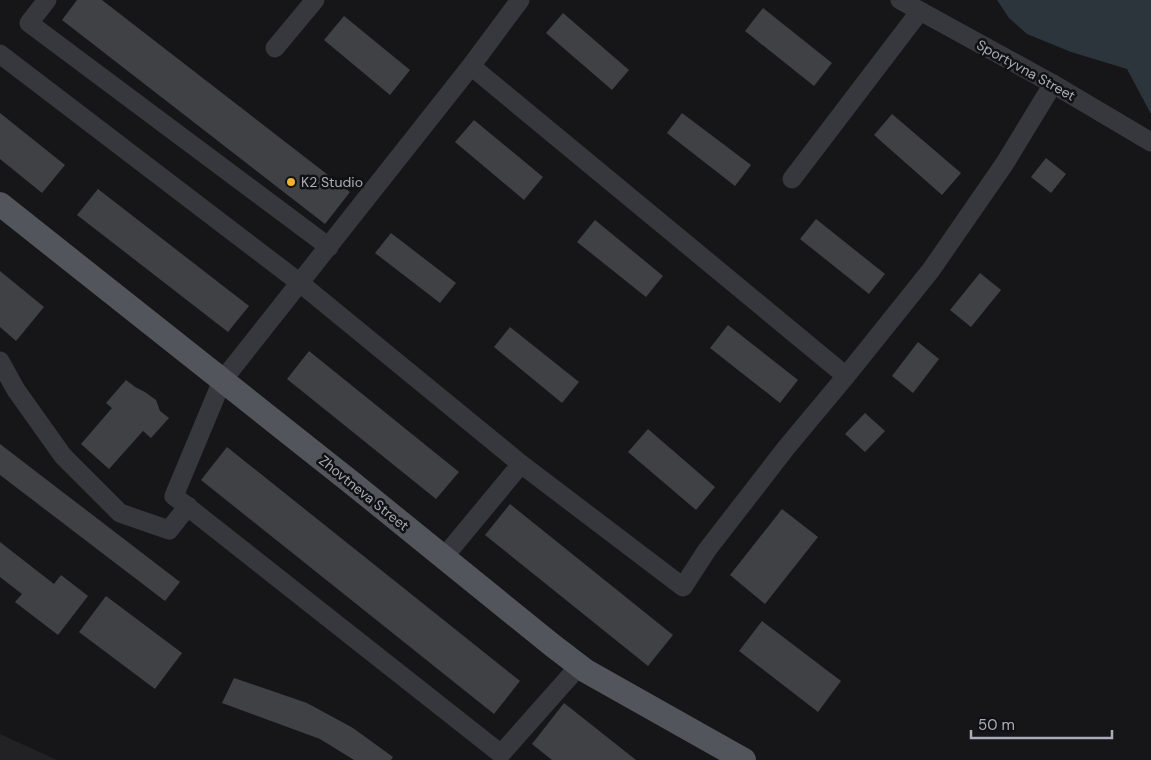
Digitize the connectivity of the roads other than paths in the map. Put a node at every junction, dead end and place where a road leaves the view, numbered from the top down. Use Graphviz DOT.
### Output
graph roads {
  1 [pos="47,0"];
  2 [pos="315,0"];
  3 [pos="520,0"];
  4 [pos="900,0"];
  5 [pos="920,11"];
  6 [pos="275,48"];
  7 [pos="0,54"];
  8 [pos="471,66"];
  9 [pos="1053,84"];
  10 [pos="1151,142"];
  11 [pos="792,179"];
  12 [pos="0,204"];
  13 [pos="329,247"];
  14 [pos="300,283"];
  15 [pos="0,361"];
  16 [pos="846,376"];
  17 [pos="222,380"];
  18 [pos="521,464"];
  19 [pos="188,506"];
  20 [pos="444,557"];
  21 [pos="579,666"];
  22 [pos="744,760"];
  1 -- 13 [label="street"];
  2 -- 6 [label="street"];
  3 -- 8 [label="street"];
  4 -- 5 [label="street, Sportyvna Street"];
  5 -- 9 [label="street, Sportyvna Street"];
  5 -- 11 [label="street"];
  7 -- 14 [label="street"];
  8 -- 13 [label="street"];
  8 -- 16 [label="street"];
  9 -- 10 [label="street, Sportyvna Street"];
  9 -- 16 [label="street"];
  12 -- 17 [label="main road, Zhovtneva Street"];
  13 -- 14 [label="street"];
  14 -- 17 [label="street"];
  14 -- 18 [label="street"];
  15 -- 19 [label="street"];
  16 -- 18 [label="street"];
  17 -- 19 [label="street"];
  17 -- 20 [label="main road, Zhovtneva Street"];
  18 -- 20 [label="street"];
  19 -- 21 [label="street"];
  20 -- 21 [label="main road, Zhovtneva Street"];
  21 -- 22 [label="main road, Zhovtneva Street"];
}
